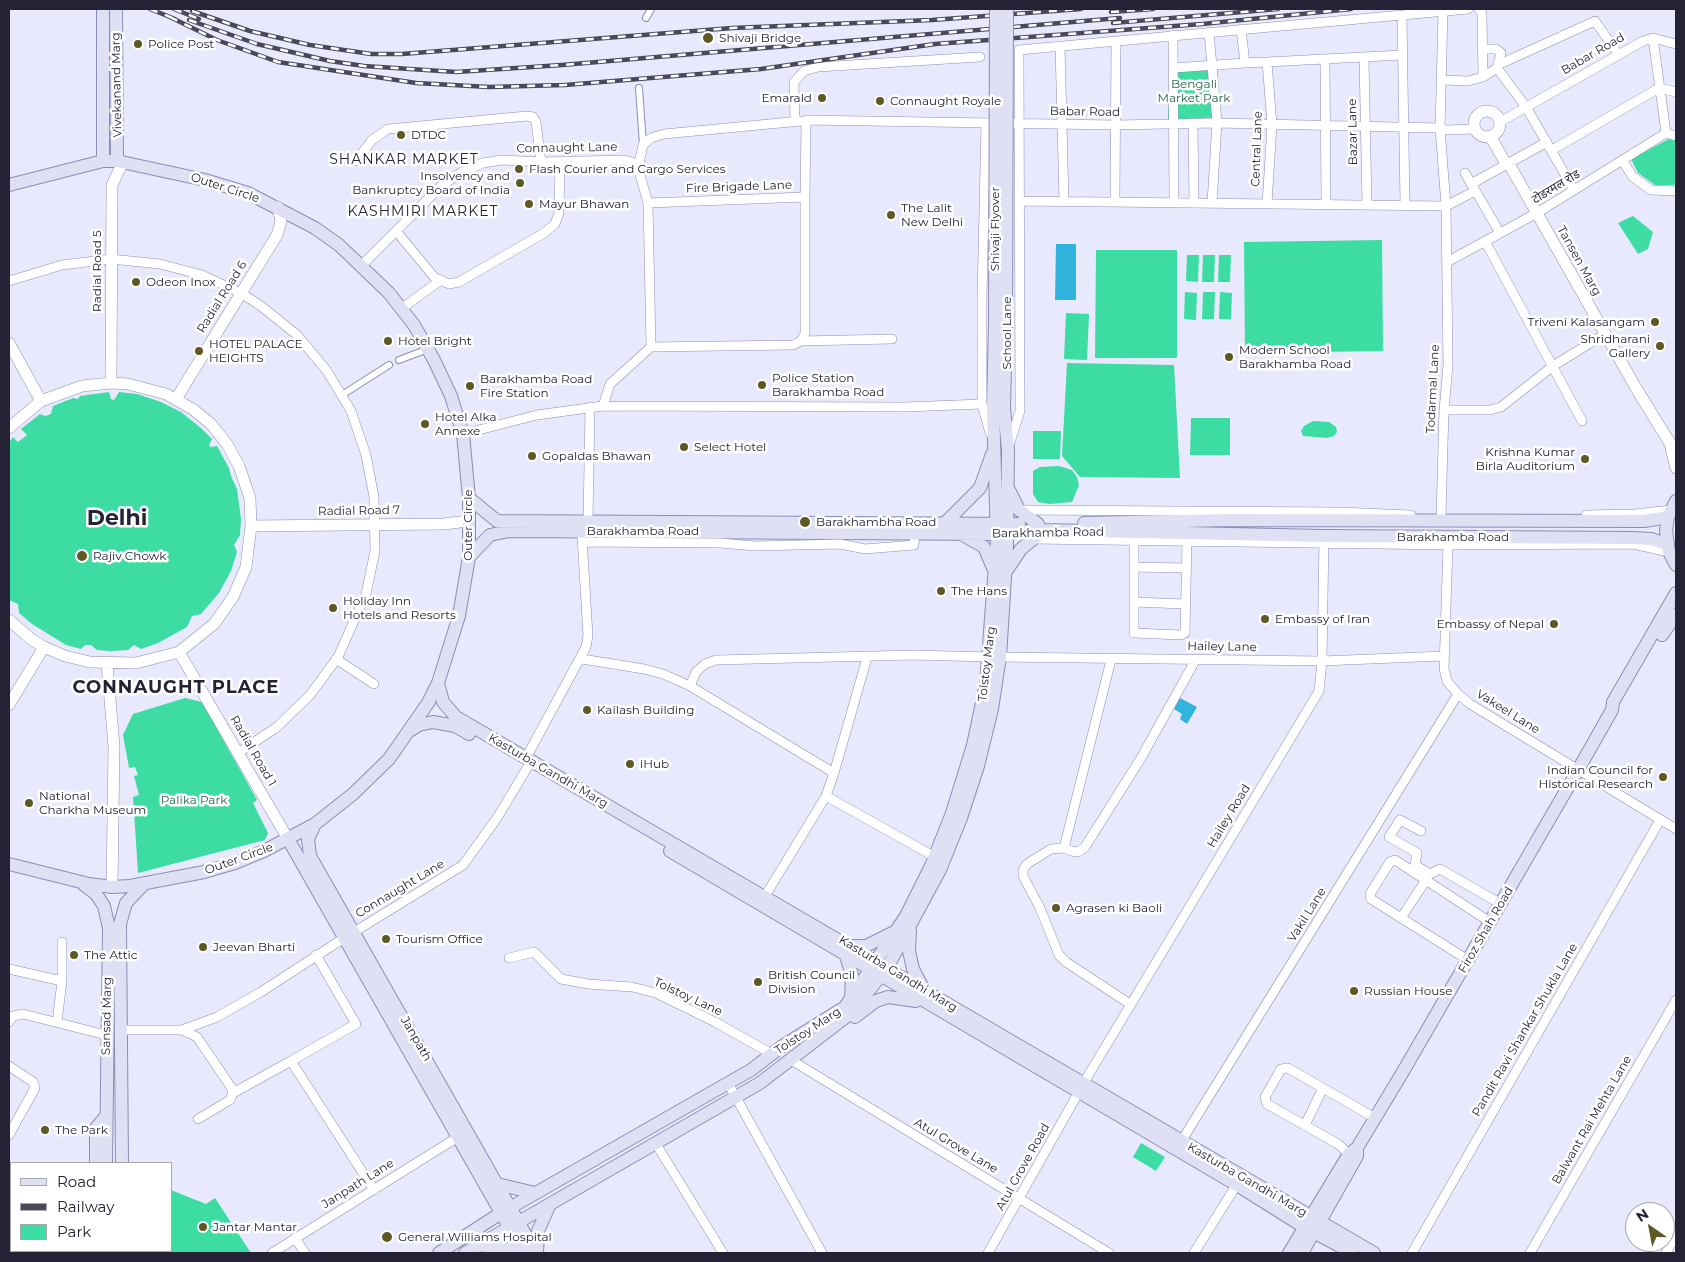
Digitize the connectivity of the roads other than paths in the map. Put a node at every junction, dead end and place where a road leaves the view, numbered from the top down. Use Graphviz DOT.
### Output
graph roads {
  1 [pos="103,9"];
  2 [pos="116,9"];
  3 [pos="651,9"];
  4 [pos="996,9"];
  5 [pos="1007,9"];
  6 [pos="1468,9"];
  7 [pos="1478,9"];
  8 [pos="1443,12"];
  9 [pos="1402,16"];
  10 [pos="646,18"];
  11 [pos="1241,30"];
  12 [pos="1209,32"];
  13 [pos="1173,35"];
  14 [pos="1653,38"];
  15 [pos="1116,42"];
  16 [pos="1676,44"];
  17 [pos="1060,46"];
  18 [pos="1482,49"];
  19 [pos="1618,54"];
  20 [pos="1402,55"];
  21 [pos="980,57"];
  22 [pos="1364,58"];
  23 [pos="1325,60"];
  24 [pos="1267,62"];
  25 [pos="1244,63"];
  26 [pos="1213,66"];
  27 [pos="1498,66"];
  28 [pos="1173,68"];
  29 [pos="1483,77"];
  30 [pos="1442,80"];
  31 [pos="639,88"];
  32 [pos="1659,88"];
  33 [pos="1676,92"];
  34 [pos="1526,107"];
  35 [pos="806,120"];
  36 [pos="795,121"];
  37 [pos="986,123"];
  38 [pos="1216,123"];
  39 [pos="1020,124"];
  40 [pos="1061,124"];
  41 [pos="1174,124"];
  42 [pos="1193,124"];
  43 [pos="1114,125"];
  44 [pos="1272,125"];
  45 [pos="1325,126"];
  46 [pos="1366,127"];
  47 [pos="1475,127"];
  48 [pos="1496,127"];
  49 [pos="1404,128"];
  50 [pos="1440,128"];
  51 [pos="1666,133"];
  52 [pos="1676,136"];
  53 [pos="643,146"];
  54 [pos="1550,146"];
  55 [pos="1622,160"];
  56 [pos="104,161"];
  57 [pos="356,161"];
  58 [pos="120,162"];
  59 [pos="541,162"];
  60 [pos="560,162"];
  61 [pos="1509,164"];
  62 [pos="638,168"];
  63 [pos="1465,173"];
  64 [pos="9,185"];
  65 [pos="1473,188"];
  66 [pos="1574,190"];
  67 [pos="1676,191"];
  68 [pos="805,197"];
  69 [pos="1020,201"];
  70 [pos="1064,202"];
  71 [pos="1116,202"];
  72 [pos="648,203"];
  73 [pos="1174,203"];
  74 [pos="1194,203"];
  75 [pos="1212,203"];
  76 [pos="1267,204"];
  77 [pos="1326,204"];
  78 [pos="1368,205"];
  79 [pos="1405,205"];
  80 [pos="1446,206"];
  81 [pos="278,208"];
  82 [pos="1537,213"];
  83 [pos="396,231"];
  84 [pos="1500,233"];
  85 [pos="1484,241"];
  86 [pos="111,259"];
  87 [pos="1447,262"];
  88 [pos="362,265"];
  89 [pos="441,280"];
  90 [pos="9,281"];
  91 [pos="241,293"];
  92 [pos="401,308"];
  93 [pos="1000,325"];
  94 [pos="1605,334"];
  95 [pos="892,339"];
  96 [pos="801,341"];
  97 [pos="9,343"];
  98 [pos="651,347"];
  99 [pos="428,349"];
  100 [pos="400,360"];
  101 [pos="389,365"];
  102 [pos="1553,366"];
  103 [pos="111,383"];
  104 [pos="342,395"];
  105 [pos="176,399"];
  106 [pos="41,401"];
  107 [pos="982,404"];
  108 [pos="604,406"];
  109 [pos="590,407"];
  110 [pos="1444,410"];
  111 [pos="1582,421"];
  112 [pos="9,428"];
  113 [pos="463,434"];
  114 [pos="1001,450"];
  115 [pos="1674,451"];
  116 [pos="1676,468"];
  117 [pos="1007,486"];
  118 [pos="469,498"];
  119 [pos="1672,509"];
  120 [pos="1019,510"];
  121 [pos="1322,516"];
  122 [pos="1442,516"];
  123 [pos="468,521"];
  124 [pos="497,521"];
  125 [pos="946,522"];
  126 [pos="375,524"];
  127 [pos="251,526"];
  128 [pos="1041,527"];
  129 [pos="1002,529"];
  130 [pos="584,532"];
  131 [pos="960,533"];
  132 [pos="1032,539"];
  133 [pos="1323,539"];
  134 [pos="1134,540"];
  135 [pos="1187,541"];
  136 [pos="1448,545"];
  137 [pos="1668,548"];
  138 [pos="469,557"];
  139 [pos="1676,566"];
  140 [pos="1134,567"];
  141 [pos="1186,568"];
  142 [pos="1000,575"];
  143 [pos="1676,593"];
  144 [pos="1134,602"];
  145 [pos="1185,604"];
  146 [pos="1676,614"];
  147 [pos="9,620"];
  148 [pos="44,647"];
  149 [pos="179,652"];
  150 [pos="1444,656"];
  151 [pos="867,658"];
  152 [pos="995,658"];
  153 [pos="336,659"];
  154 [pos="582,659"];
  155 [pos="1196,659"];
  156 [pos="1111,660"];
  157 [pos="1322,661"];
  158 [pos="107,664"];
  159 [pos="438,683"];
  160 [pos="374,684"];
  161 [pos="690,686"];
  162 [pos="1458,694"];
  163 [pos="9,705"];
  164 [pos="1612,710"];
  165 [pos="407,734"];
  166 [pos="238,753"];
  167 [pos="527,763"];
  168 [pos="1578,770"];
  169 [pos="834,773"];
  170 [pos="826,796"];
  171 [pos="1660,820"];
  172 [pos="315,824"];
  173 [pos="1676,829"];
  174 [pos="1421,831"];
  175 [pos="288,839"];
  176 [pos="1064,848"];
  177 [pos="935,857"];
  178 [pos="9,864"];
  179 [pos="1426,880"];
  180 [pos="78,881"];
  181 [pos="147,883"];
  182 [pos="112,887"];
  183 [pos="765,896"];
  184 [pos="1501,904"];
  185 [pos="1401,918"];
  186 [pos="114,922"];
  187 [pos="1490,922"];
  188 [pos="911,926"];
  189 [pos="896,931"];
  190 [pos="349,935"];
  191 [pos="62,942"];
  192 [pos="848,950"];
  193 [pos="316,955"];
  194 [pos="509,958"];
  195 [pos="1468,960"];
  196 [pos="879,968"];
  197 [pos="9,969"];
  198 [pos="62,981"];
  199 [pos="924,990"];
  200 [pos="851,1000"];
  201 [pos="1676,1000"];
  202 [pos="927,1004"];
  203 [pos="1130,1004"];
  204 [pos="9,1022"];
  205 [pos="57,1022"];
  206 [pos="122,1030"];
  207 [pos="182,1030"];
  208 [pos="106,1035"];
  209 [pos="805,1050"];
  210 [pos="772,1054"];
  211 [pos="291,1060"];
  212 [pos="791,1060"];
  213 [pos="9,1066"];
  214 [pos="728,1083"];
  215 [pos="1081,1088"];
  216 [pos="1324,1088"];
  217 [pos="233,1093"];
  218 [pos="737,1097"];
  219 [pos="123,1098"];
  220 [pos="106,1116"];
  221 [pos="198,1118"];
  222 [pos="1375,1118"];
  223 [pos="1305,1125"];
  224 [pos="9,1135"];
  225 [pos="458,1137"];
  226 [pos="656,1144"];
  227 [pos="1179,1145"];
  228 [pos="1353,1151"];
  229 [pos="96,1162"];
  230 [pos="106,1162"];
  231 [pos="122,1162"];
  232 [pos="130,1162"];
  233 [pos="1239,1181"];
  234 [pos="497,1184"];
  235 [pos="374,1190"];
  236 [pos="535,1193"];
  237 [pos="493,1197"];
  238 [pos="1019,1199"];
  239 [pos="552,1202"];
  240 [pos="506,1210"];
  241 [pos="1312,1224"];
  242 [pos="513,1225"];
  243 [pos="481,1226"];
  244 [pos="1676,1235"];
  245 [pos="295,1238"];
  246 [pos="478,1245"];
  247 [pos="523,1252"];
  248 [pos="272,1253"];
  249 [pos="305,1253"];
  250 [pos="439,1253"];
  251 [pos="464,1253"];
  252 [pos="536,1253"];
  253 [pos="723,1253"];
  254 [pos="822,1253"];
  255 [pos="988,1253"];
  256 [pos="1108,1253"];
  257 [pos="1194,1253"];
  258 [pos="1289,1253"];
  259 [pos="1302,1253"];
  260 [pos="1353,1253"];
  261 [pos="1374,1253"];
  262 [pos="1412,1253"];
  263 [pos="1530,1253"];
  264 [pos="1666,1253"];
  1 -- 56 [label="main road, Vivekanand Marg"];
  2 -- 58 [label="main road, Vivekanand Marg"];
  3 -- 10 [label="street"];
  4 -- 93 [label="main road, Shivaji Flyover, bridge"];
  5 -- 93 [label="main road, Shivaji Flyover, bridge"];
  6 -- 8 [label="street"];
  7 -- 18 [label="street"];
  8 -- 9 [label="street"];
  8 -- 30 [label="street, Todarmal Lane"];
  9 -- 11 [label="street"];
  9 -- 20 [label="street"];
  11 -- 12 [label="street"];
  11 -- 25 [label="street"];
  12 -- 13 [label="street"];
  12 -- 26 [label="street"];
  13 -- 15 [label="street"];
  13 -- 28 [label="street"];
  14 -- 16 [label="street"];
  14 -- 19 [label="street, Babar Road"];
  14 -- 32 [label="street"];
  15 -- 17 [label="street"];
  15 -- 43 [label="street"];
  17 -- 39 [label="street, School Lane"];
  17 -- 40 [label="street"];
  18 -- 27 [label="street"];
  18 -- 29 [label="street"];
  19 -- 27 [label="street"];
  19 -- 34 [label="street, Babar Road"];
  20 -- 22 [label="street"];
  20 -- 49 [label="street"];
  21 -- 36 [label="street"];
  22 -- 23 [label="street"];
  22 -- 46 [label="street, Bazar Lane"];
  23 -- 24 [label="street"];
  23 -- 45 [label="street"];
  24 -- 25 [label="street"];
  24 -- 44 [label="street, Central Lane"];
  25 -- 26 [label="street"];
  26 -- 28 [label="street"];
  26 -- 38 [label="street"];
  27 -- 29 [label="street"];
  27 -- 34 [label="street"];
  28 -- 41 [label="street"];
  29 -- 30 [label="street"];
  30 -- 50 [label="street, Todarmal Lane"];
  31 -- 53 [label="street"];
  32 -- 33 [label="street"];
  32 -- 51 [label="street"];
  32 -- 54 [label="street"];
  34 -- 48 [label="street, Babar Road"];
  34 -- 54 [label="street"];
  35 -- 36 [label="street, Babar Road"];
  35 -- 37 [label="street, Babar Road"];
  35 -- 68 [label="street"];
  36 -- 53 [label="street, Babar Road"];
  37 -- 39 [label="street, Babar Road"];
  37 -- 107 [label="street"];
  38 -- 42 [label="street, Babar Road"];
  38 -- 44 [label="street, Babar Road"];
  38 -- 75 [label="street"];
  39 -- 40 [label="street, Babar Road"];
  39 -- 69 [label="street, School Lane"];
  40 -- 43 [label="street, Babar Road"];
  40 -- 70 [label="street"];
  41 -- 42 [label="street, Babar Road"];
  41 -- 43 [label="street, Babar Road"];
  41 -- 73 [label="street"];
  42 -- 74 [label="street"];
  43 -- 71 [label="street"];
  44 -- 45 [label="street, Babar Road"];
  44 -- 76 [label="street, Central Lane"];
  45 -- 46 [label="street, Babar Road"];
  45 -- 77 [label="street"];
  46 -- 49 [label="street, Babar Road"];
  46 -- 78 [label="street, Bazar Lane"];
  47 -- 48 [label="street"];
  47 -- 48 [label="street"];
  47 -- 50 [label="street, Babar Road"];
  48 -- 61 [label="street, Tansen Marg"];
  49 -- 50 [label="street, Babar Road"];
  49 -- 79 [label="street"];
  50 -- 80 [label="street, Todarmal Lane"];
  51 -- 52 [label="street"];
  51 -- 55 [label="street, टोडरमल रोड"];
  53 -- 62 [label="street"];
  54 -- 61 [label="street"];
  54 -- 66 [label="street"];
  55 -- 66 [label="street, टोडरमल रोड"];
  55 -- 67 [label="street"];
  56 -- 58 [label="main road, Outer Circle"];
  56 -- 64 [label="main road, Outer Circle"];
  57 -- 59 [label="street"];
  58 -- 81 [label="main road, Outer Circle"];
  58 -- 86 [label="street, Radial Road 5"];
  59 -- 60 [label="street, Connaught Lane"];
  59 -- 83 [label="street, Connaught Lane"];
  60 -- 62 [label="street, Connaught Lane"];
  60 -- 89 [label="street"];
  61 -- 65 [label="street"];
  61 -- 82 [label="street, Tansen Marg"];
  62 -- 72 [label="street"];
  63 -- 65 [label="street"];
  65 -- 80 [label="street"];
  65 -- 84 [label="street"];
  66 -- 82 [label="street, टोडरमल रोड"];
  68 -- 72 [label="street, Fire Brigade Lane"];
  68 -- 96 [label="street, Fire Brigade Lane"];
  69 -- 70 [label="street"];
  69 -- 114 [label="street, School Lane"];
  70 -- 71 [label="street"];
  71 -- 73 [label="street"];
  72 -- 98 [label="street"];
  73 -- 74 [label="street"];
  74 -- 75 [label="street"];
  75 -- 76 [label="street"];
  76 -- 77 [label="street"];
  77 -- 78 [label="street"];
  78 -- 79 [label="street"];
  79 -- 80 [label="street"];
  80 -- 87 [label="street, Todarmal Lane"];
  81 -- 88 [label="main road, Outer Circle"];
  81 -- 91 [label="street, Radial Road 6"];
  82 -- 84 [label="street, टोडरमल रोड"];
  82 -- 94 [label="street, Tansen Marg"];
  83 -- 88 [label="street, Connaught Lane"];
  83 -- 89 [label="street"];
  84 -- 85 [label="street, टोडरमल रोड"];
  85 -- 87 [label="street, टोडरमल रोड"];
  85 -- 102 [label="street"];
  86 -- 90 [label="street"];
  86 -- 91 [label="street"];
  86 -- 103 [label="street, Radial Road 5"];
  87 -- 110 [label="street, Todarmal Lane"];
  88 -- 92 [label="main road, Outer Circle"];
  89 -- 92 [label="street"];
  91 -- 104 [label="street"];
  91 -- 105 [label="street, Radial Road 6"];
  92 -- 99 [label="main road, Outer Circle"];
  93 -- 114 [label="main road, Shivaji Flyover"];
  94 -- 102 [label="street"];
  94 -- 115 [label="street, Tansen Marg"];
  95 -- 96 [label="street"];
  96 -- 98 [label="street"];
  97 -- 106 [label="street"];
  98 -- 108 [label="street"];
  99 -- 100 [label="street"];
  99 -- 113 [label="main road, Outer Circle"];
  101 -- 104 [label="street"];
  102 -- 110 [label="street"];
  102 -- 111 [label="street"];
  103 -- 105 [label="street"];
  103 -- 106 [label="street"];
  104 -- 126 [label="street"];
  105 -- 127 [label="street"];
  106 -- 112 [label="street"];
  107 -- 108 [label="street"];
  107 -- 114 [label="street"];
  108 -- 109 [label="street"];
  109 -- 113 [label="street"];
  109 -- 130 [label="street, Connaught Lane"];
  110 -- 122 [label="street, Todarmal Lane"];
  113 -- 118 [label="main road, Outer Circle"];
  114 -- 117 [label="main road"];
  114 -- 125 [label="main road"];
  114 -- 129 [label="main road"];
  115 -- 116 [label="street, Tansen Marg"];
  117 -- 120 [label="main road"];
  117 -- 129 [label="main road"];
  118 -- 123 [label="main road, Outer Circle"];
  118 -- 124 [label="main road"];
  119 -- 121 [label="main road, Barakhamba Road"];
  119 -- 122 [label="street"];
  119 -- 137 [label="main road"];
  120 -- 121 [label="street"];
  120 -- 128 [label="main road"];
  121 -- 122 [label="street"];
  121 -- 128 [label="main road, Barakhamba Road"];
  123 -- 124 [label="main road, Barakhamba Road"];
  123 -- 126 [label="street, Radial Road 7"];
  123 -- 138 [label="main road, Outer Circle"];
  124 -- 130 [label="main road, Barakhamba Road"];
  125 -- 129 [label="main road, Barakhamba Road"];
  125 -- 130 [label="main road, Barakhamba Road"];
  126 -- 127 [label="street, Radial Road 7"];
  126 -- 153 [label="street"];
  127 -- 149 [label="street"];
  128 -- 129 [label="main road, Barakhamba Road"];
  128 -- 132 [label="main road"];
  128 -- 133 [label="main road, Barakhamba Road"];
  129 -- 131 [label="main road, Barakhamba Road"];
  129 -- 142 [label="main road, Tolstoy Marg"];
  130 -- 131 [label="main road, Barakhamba Road"];
  130 -- 138 [label="main road, Barakhamba Road"];
  130 -- 154 [label="street, Connaught Lane"];
  131 -- 142 [label="main road"];
  132 -- 134 [label="street"];
  132 -- 142 [label="main road"];
  133 -- 135 [label="street"];
  133 -- 136 [label="street"];
  133 -- 137 [label="main road, Barakhamba Road"];
  133 -- 157 [label="street, Hailey Road"];
  134 -- 135 [label="street"];
  134 -- 140 [label="street"];
  135 -- 141 [label="street"];
  136 -- 137 [label="street"];
  136 -- 150 [label="street, Vakeel Lane"];
  137 -- 139 [label="main road"];
  138 -- 159 [label="main road, Outer Circle"];
  140 -- 141 [label="street"];
  140 -- 144 [label="street"];
  141 -- 145 [label="street"];
  142 -- 152 [label="main road, Tolstoy Marg"];
  143 -- 164 [label="main road, Firoz Shah Road"];
  144 -- 145 [label="street"];
  144 -- 145 [label="street"];
  146 -- 164 [label="main road, Firoz Shah Road"];
  147 -- 148 [label="street"];
  148 -- 158 [label="street"];
  148 -- 163 [label="street"];
  149 -- 158 [label="street"];
  149 -- 166 [label="street, Radial Road 1"];
  150 -- 157 [label="street, Hailey Lane"];
  150 -- 162 [label="street, Vakeel Lane"];
  151 -- 152 [label="street, Hailey Lane"];
  151 -- 161 [label="street, Hailey Lane"];
  151 -- 169 [label="street"];
  152 -- 156 [label="street, Hailey Lane"];
  152 -- 177 [label="main road, Tolstoy Marg"];
  152 -- 188 [label="main road, Tolstoy Marg"];
  153 -- 160 [label="street"];
  153 -- 166 [label="street"];
  154 -- 161 [label="street"];
  154 -- 167 [label="street, Connaught Lane"];
  155 -- 156 [label="street, Hailey Lane"];
  155 -- 157 [label="street, Hailey Lane"];
  155 -- 176 [label="street"];
  156 -- 176 [label="street"];
  157 -- 203 [label="street, Hailey Road"];
  158 -- 182 [label="street"];
  159 -- 165 [label="main road, Outer Circle"];
  159 -- 167 [label="main road, Kasturba Gandhi Marg"];
  161 -- 169 [label="street"];
  162 -- 168 [label="street, Vakeel Lane"];
  162 -- 227 [label="street, Vakil Lane"];
  164 -- 168 [label="main road, Firoz Shah Road"];
  165 -- 167 [label="main road, Kasturba Gandhi Marg"];
  165 -- 172 [label="main road, Outer Circle"];
  166 -- 175 [label="street, Radial Road 1"];
  167 -- 183 [label="main road, Kasturba Gandhi Marg"];
  167 -- 190 [label="street, Connaught Lane"];
  167 -- 192 [label="main road, Kasturba Gandhi Marg"];
  168 -- 171 [label="street, Vakeel Lane"];
  168 -- 184 [label="main road, Firoz Shah Road"];
  169 -- 170 [label="street"];
  170 -- 177 [label="street"];
  170 -- 183 [label="street"];
  171 -- 173 [label="street, Vakeel Lane"];
  171 -- 262 [label="street, Pandit Ravi Shankar Shukla Lane"];
  172 -- 175 [label="main road, Outer Circle"];
  172 -- 190 [label="main road, Janpath"];
  174 -- 184 [label="street"];
  175 -- 181 [label="main road, Outer Circle"];
  175 -- 190 [label="main road, Janpath"];
  176 -- 203 [label="street"];
  177 -- 189 [label="main road, Tolstoy Marg"];
  178 -- 180 [label="main road, Outer Circle"];
  179 -- 185 [label="street"];
  179 -- 185 [label="street"];
  179 -- 187 [label="street"];
  180 -- 182 [label="main road, Outer Circle"];
  180 -- 186 [label="main road, Sansad Marg"];
  181 -- 182 [label="main road, Outer Circle"];
  181 -- 186 [label="main road, Sansad Marg"];
  183 -- 192 [label="main road, Kasturba Gandhi Marg"];
  184 -- 187 [label="main road, Firoz Shah Road"];
  185 -- 195 [label="street"];
  186 -- 206 [label="main road, Sansad Marg"];
  186 -- 208 [label="main road, Sansad Marg"];
  187 -- 195 [label="main road, Firoz Shah Road"];
  188 -- 196 [label="main road, Tolstoy Marg"];
  188 -- 199 [label="main road"];
  189 -- 192 [label="main road"];
  189 -- 196 [label="main road, Tolstoy Marg"];
  190 -- 193 [label="street, Connaught Lane"];
  190 -- 225 [label="main road, Janpath"];
  190 -- 234 [label="main road, Janpath"];
  191 -- 198 [label="street"];
  192 -- 196 [label="main road, Kasturba Gandhi Marg"];
  192 -- 200 [label="main road"];
  193 -- 207 [label="street, Connaught Lane"];
  193 -- 211 [label="street"];
  194 -- 210 [label="street, Tolstoy Lane"];
  195 -- 222 [label="main road, Firoz Shah Road"];
  196 -- 199 [label="main road, Kasturba Gandhi Marg"];
  196 -- 200 [label="main road, Tolstoy Marg"];
  196 -- 202 [label="main road, Kasturba Gandhi Marg"];
  196 -- 209 [label="main road, Tolstoy Marg"];
  197 -- 198 [label="street"];
  198 -- 205 [label="street"];
  199 -- 215 [label="main road, Kasturba Gandhi Marg"];
  200 -- 210 [label="main road, Tolstoy Marg"];
  201 -- 263 [label="street, Balwant Rai Mehta Lane"];
  202 -- 209 [label="main road"];
  202 -- 215 [label="main road, Kasturba Gandhi Marg"];
  203 -- 215 [label="street, Hailey Road"];
  204 -- 205 [label="street"];
  205 -- 208 [label="street"];
  206 -- 207 [label="street"];
  206 -- 219 [label="main road, Sansad Marg"];
  207 -- 217 [label="street"];
  208 -- 220 [label="main road, Sansad Marg"];
  209 -- 212 [label="main road, Tolstoy Marg"];
  210 -- 214 [label="main road, Tolstoy Marg"];
  211 -- 217 [label="street"];
  211 -- 235 [label="street"];
  212 -- 218 [label="main road, Tolstoy Marg"];
  212 -- 238 [label="street, Atul Grove Lane"];
  213 -- 224 [label="street"];
  214 -- 218 [label="street"];
  214 -- 236 [label="main road, Tolstoy Marg"];
  215 -- 227 [label="main road, Kasturba Gandhi Marg"];
  215 -- 238 [label="street, Atul Grove Road"];
  216 -- 222 [label="street"];
  216 -- 223 [label="street"];
  216 -- 223 [label="street"];
  217 -- 221 [label="street"];
  218 -- 226 [label="main road, Tolstoy Marg"];
  218 -- 254 [label="street"];
  219 -- 231 [label="main road, Sansad Marg"];
  219 -- 232 [label="main road"];
  220 -- 229 [label="main road"];
  220 -- 230 [label="main road, Sansad Marg"];
  222 -- 228 [label="main road, Firoz Shah Road"];
  223 -- 228 [label="street"];
  225 -- 235 [label="street, Janpath Lane"];
  225 -- 237 [label="main road, Janpath"];
  226 -- 239 [label="main road, Tolstoy Marg"];
  226 -- 253 [label="street"];
  227 -- 233 [label="main road, Kasturba Gandhi Marg"];
  228 -- 241 [label="main road, Firoz Shah Road"];
  233 -- 241 [label="main road, Kasturba Gandhi Marg"];
  233 -- 257 [label="street"];
  234 -- 236 [label="main road"];
  234 -- 240 [label="main road, Janpath"];
  235 -- 245 [label="street, Janpath Lane"];
  236 -- 240 [label="main road, Tolstoy Marg"];
  237 -- 240 [label="main road, Janpath"];
  237 -- 243 [label="main road"];
  238 -- 255 [label="street, Atul Grove Road"];
  238 -- 256 [label="street, Atul Grove Lane"];
  239 -- 242 [label="main road, Tolstoy Marg"];
  239 -- 252 [label="main road"];
  240 -- 242 [label="main road, Janpath"];
  240 -- 243 [label="main road, Tolstoy Marg"];
  241 -- 258 [label="main road, Firoz Shah Road"];
  241 -- 259 [label="main road, Firoz Shah Road"];
  241 -- 260 [label="main road, Kasturba Gandhi Marg"];
  241 -- 261 [label="main road, Kasturba Gandhi Marg"];
  242 -- 246 [label="main road, Tolstoy Marg"];
  242 -- 247 [label="main road, Janpath"];
  242 -- 252 [label="main road, Janpath"];
  243 -- 250 [label="main road, Tolstoy Marg"];
  244 -- 264 [label="street"];
  245 -- 248 [label="street, Janpath Lane"];
  245 -- 249 [label="street"];
  246 -- 247 [label="main road"];
  246 -- 251 [label="main road, Tolstoy Marg"];
}
